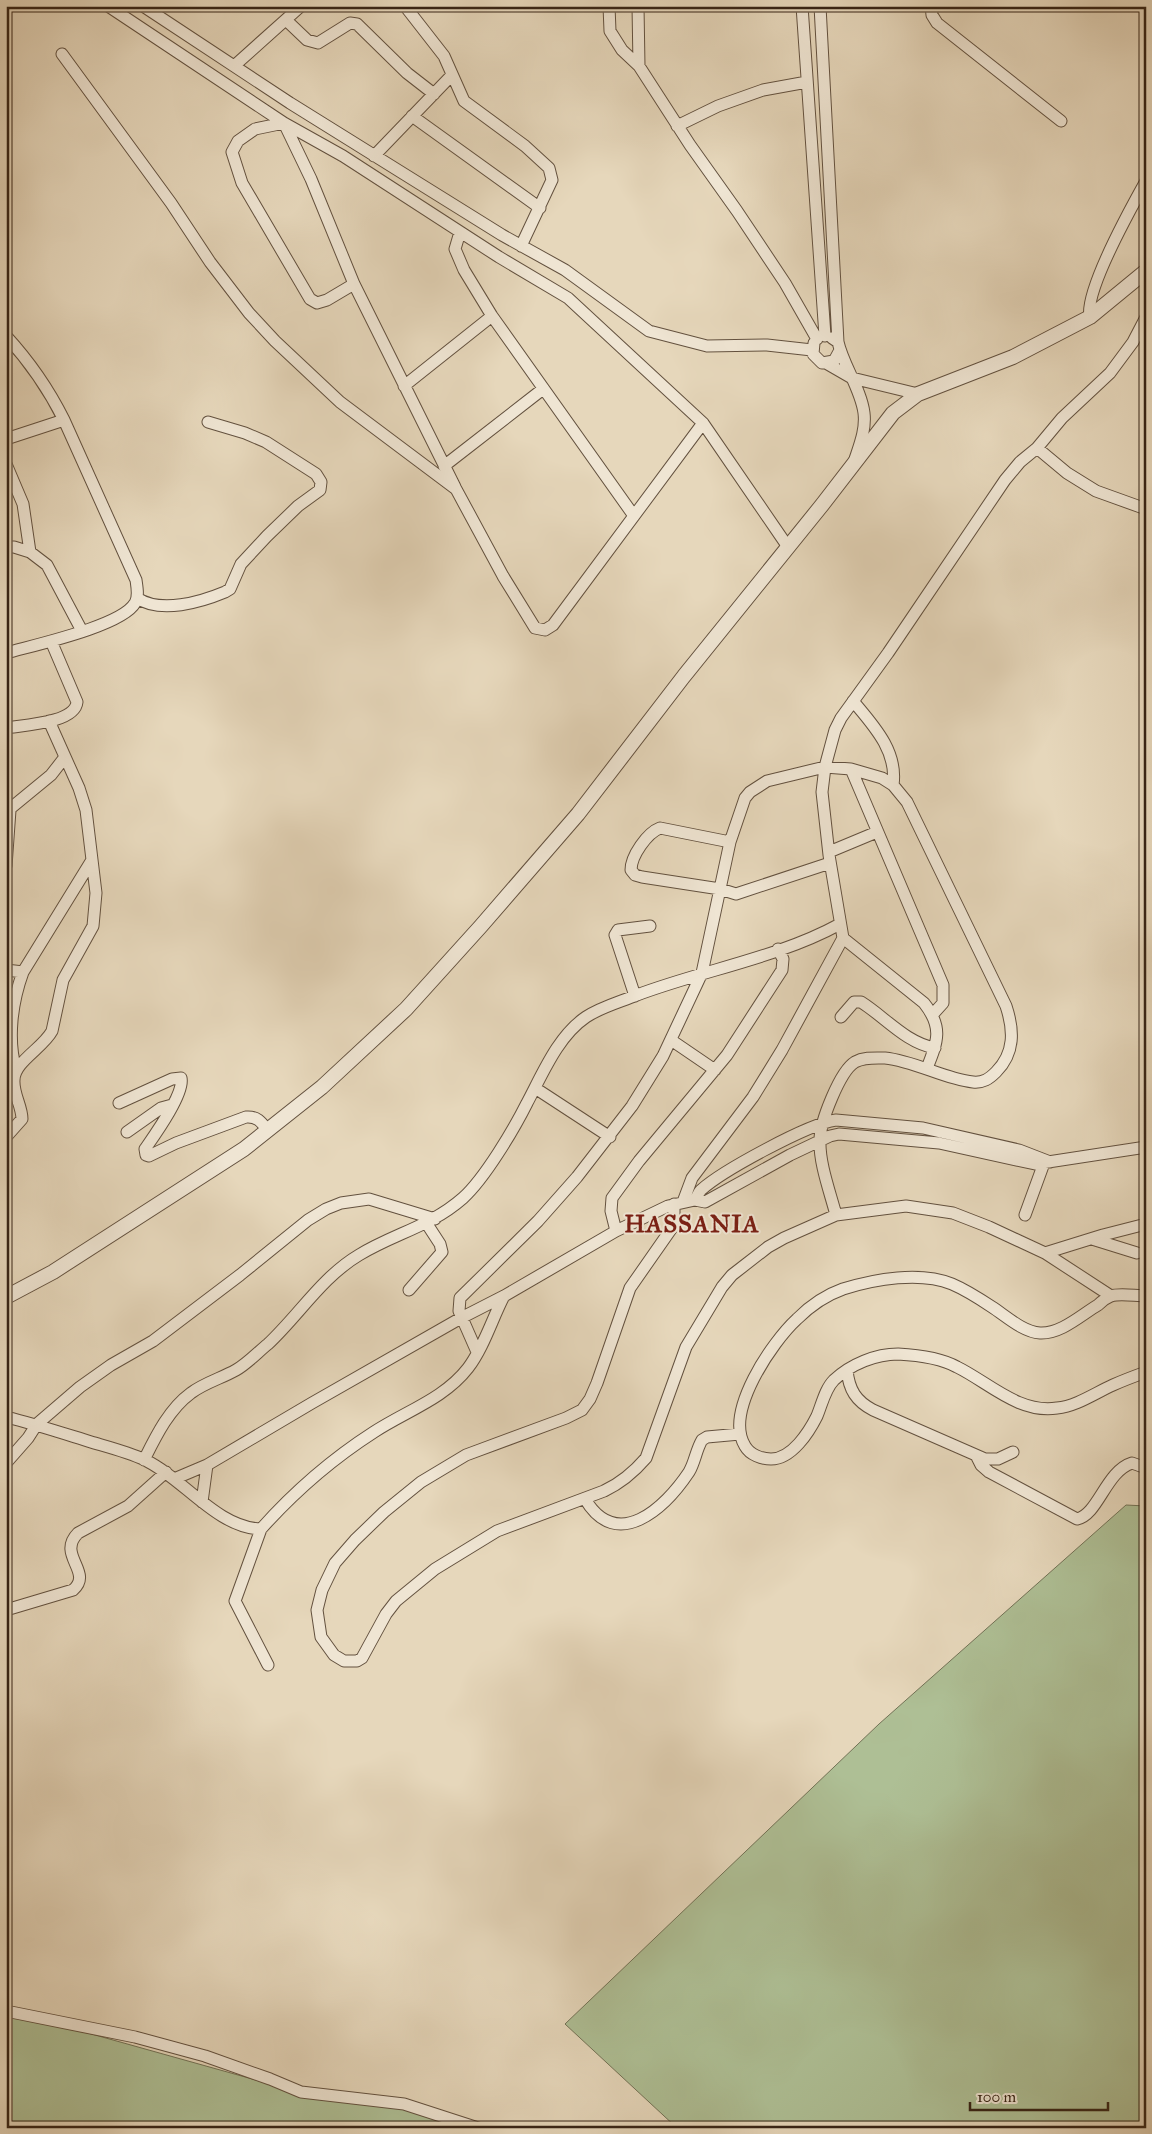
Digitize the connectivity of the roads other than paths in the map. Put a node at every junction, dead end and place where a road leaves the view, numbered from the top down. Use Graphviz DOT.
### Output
graph roads {
  1 [pos="108,6"];
  2 [pos="143,6"];
  3 [pos="301,6"];
  4 [pos="405,6"];
  5 [pos="609,6"];
  6 [pos="638,6"];
  7 [pos="802,6"];
  8 [pos="820,6"];
  9 [pos="931,6"];
  10 [pos="286,20"];
  11 [pos="62,54"];
  12 [pos="234,66"];
  13 [pos="639,66"];
  14 [pos="451,76"];
  15 [pos="807,82"];
  16 [pos="434,94"];
  17 [pos="412,116"];
  18 [pos="1061,121"];
  19 [pos="284,123"];
  20 [pos="677,126"];
  21 [pos="374,156"];
  22 [pos="1146,181"];
  23 [pos="540,208"];
  24 [pos="460,232"];
  25 [pos="521,246"];
  26 [pos="1146,271"];
  27 [pos="354,284"];
  28 [pos="492,316"];
  29 [pos="1090,317"];
  30 [pos="1146,317"];
  31 [pos="6,336"];
  32 [pos="821,337"];
  33 [pos="839,346"];
  34 [pos="812,350"];
  35 [pos="826,363"];
  36 [pos="852,378"];
  37 [pos="404,386"];
  38 [pos="543,388"];
  39 [pos="918,394"];
  40 [pos="64,420"];
  41 [pos="208,422"];
  42 [pos="703,423"];
  43 [pos="6,439"];
  44 [pos="1037,448"];
  45 [pos="855,459"];
  46 [pos="6,464"];
  47 [pos="444,466"];
  48 [pos="456,490"];
  49 [pos="1146,509"];
  50 [pos="634,516"];
  51 [pos="6,547"];
  52 [pos="788,547"];
  53 [pos="30,552"];
  54 [pos="137,598"];
  55 [pos="82,631"];
  56 [pos="51,641"];
  57 [pos="6,653"];
  58 [pos="853,701"];
  59 [pos="48,721"];
  60 [pos="6,728"];
  61 [pos="65,757"];
  62 [pos="825,768"];
  63 [pos="851,769"];
  64 [pos="893,785"];
  65 [pos="8,811"];
  66 [pos="877,832"];
  67 [pos="730,842"];
  68 [pos="829,857"];
  69 [pos="92,860"];
  70 [pos="6,866"];
  71 [pos="720,889"];
  72 [pos="840,924"];
  73 [pos="650,926"];
  74 [pos="843,938"];
  75 [pos="778,949"];
  76 [pos="6,970"];
  77 [pos="23,972"];
  78 [pos="702,973"];
  79 [pos="636,996"];
  80 [pos="933,1014"];
  81 [pos="841,1017"];
  82 [pos="670,1040"];
  83 [pos="935,1048"];
  84 [pos="926,1068"];
  85 [pos="16,1070"];
  86 [pos="715,1070"];
  87 [pos="535,1088"];
  88 [pos="119,1103"];
  89 [pos="172,1105"];
  90 [pos="822,1124"];
  91 [pos="906,1126"];
  92 [pos="268,1131"];
  93 [pos="127,1132"];
  94 [pos="6,1137"];
  95 [pos="610,1137"];
  96 [pos="904,1139"];
  97 [pos="820,1141"];
  98 [pos="964,1143"];
  99 [pos="1146,1147"];
  100 [pos="1047,1163"];
  101 [pos="684,1202"];
  102 [pos="836,1214"];
  103 [pos="1025,1215"];
  104 [pos="431,1222"];
  105 [pos="1146,1224"];
  106 [pos="616,1230"];
  107 [pos="1092,1239"];
  108 [pos="1045,1253"];
  109 [pos="1137,1253"];
  110 [pos="409,1290"];
  111 [pos="504,1296"];
  112 [pos="1111,1296"];
  113 [pos="1146,1296"];
  114 [pos="6,1297"];
  115 [pos="461,1318"];
  116 [pos="477,1352"];
  117 [pos="847,1370"];
  118 [pos="1146,1372"];
  119 [pos="7,1417"];
  120 [pos="37,1424"];
  121 [pos="740,1434"];
  122 [pos="1014,1452"];
  123 [pos="977,1457"];
  124 [pos="144,1460"];
  125 [pos="6,1463"];
  126 [pos="207,1465"];
  127 [pos="1146,1468"];
  128 [pos="170,1475"];
  129 [pos="585,1499"];
  130 [pos="202,1502"];
  131 [pos="261,1529"];
  132 [pos="6,1610"];
  133 [pos="268,1665"];
  134 [pos="6,2011"];
  135 [pos="478,2128"];
  1 -- 19 [label="street"];
  2 -- 12 [label="street"];
  3 -- 10 [label="street"];
  4 -- 14 [label="street"];
  5 -- 13 [label="street"];
  6 -- 13 [label="street"];
  7 -- 15 [label="street"];
  8 -- 33 [label="street"];
  9 -- 18 [label="street"];
  10 -- 12 [label="street"];
  10 -- 16 [label="street"];
  11 -- 48 [label="street"];
  12 -- 21 [label="street"];
  13 -- 20 [label="street"];
  14 -- 16 [label="street"];
  14 -- 23 [label="street"];
  15 -- 20 [label="street"];
  15 -- 32 [label="street"];
  16 -- 17 [label="street"];
  17 -- 21 [label="street"];
  17 -- 23 [label="street"];
  19 -- 24 [label="street"];
  19 -- 27 [label="street"];
  19 -- 27 [label="street"];
  20 -- 32 [label="street"];
  21 -- 25 [label="street"];
  22 -- 29 [label="street"];
  23 -- 25 [label="street"];
  24 -- 28 [label="street"];
  24 -- 42 [label="street"];
  25 -- 34 [label="street"];
  26 -- 29 [label="street"];
  27 -- 37 [label="street"];
  28 -- 37 [label="street"];
  28 -- 38 [label="street"];
  29 -- 39 [label="street"];
  30 -- 44 [label="street"];
  31 -- 40 [label="street"];
  32 -- 33 [label="street"];
  32 -- 34 [label="street"];
  33 -- 35 [label="street"];
  33 -- 36 [label="street"];
  34 -- 35 [label="street"];
  35 -- 36 [label="street"];
  36 -- 39 [label="street"];
  36 -- 45 [label="street"];
  37 -- 47 [label="street"];
  38 -- 47 [label="street"];
  38 -- 50 [label="street"];
  39 -- 45 [label="street"];
  40 -- 43 [label="street"];
  40 -- 54 [label="street"];
  41 -- 54 [label="street"];
  42 -- 50 [label="street"];
  42 -- 52 [label="street"];
  44 -- 49 [label="street"];
  44 -- 58 [label="street"];
  45 -- 52 [label="street"];
  46 -- 53 [label="street"];
  47 -- 48 [label="street"];
  48 -- 50 [label="street"];
  51 -- 53 [label="street"];
  52 -- 92 [label="street"];
  53 -- 55 [label="street"];
  54 -- 55 [label="street"];
  55 -- 56 [label="street"];
  56 -- 57 [label="street"];
  56 -- 59 [label="street"];
  58 -- 62 [label="street"];
  58 -- 64 [label="street"];
  59 -- 60 [label="street"];
  59 -- 61 [label="street"];
  61 -- 65 [label="street"];
  61 -- 69 [label="street"];
  62 -- 63 [label="street"];
  62 -- 67 [label="street"];
  62 -- 68 [label="street"];
  63 -- 64 [label="street"];
  63 -- 66 [label="street"];
  64 -- 84 [label="street"];
  65 -- 70 [label="street"];
  66 -- 68 [label="street"];
  66 -- 80 [label="street"];
  67 -- 71 [label="street"];
  67 -- 71 [label="street"];
  68 -- 71 [label="street"];
  68 -- 72 [label="street"];
  69 -- 77 [label="street"];
  69 -- 85 [label="street"];
  71 -- 78 [label="street"];
  72 -- 74 [label="street"];
  72 -- 75 [label="street"];
  73 -- 79 [label="street"];
  74 -- 80 [label="street"];
  74 -- 101 [label="street"];
  75 -- 78 [label="street"];
  75 -- 86 [label="street"];
  76 -- 77 [label="street"];
  77 -- 85 [label="street"];
  78 -- 79 [label="street"];
  78 -- 82 [label="street"];
  79 -- 87 [label="street"];
  80 -- 83 [label="street"];
  81 -- 83 [label="street"];
  82 -- 86 [label="street"];
  82 -- 95 [label="street"];
  83 -- 84 [label="street"];
  84 -- 90 [label="street"];
  85 -- 94 [label="street"];
  86 -- 106 [label="street"];
  87 -- 95 [label="street"];
  87 -- 104 [label="street"];
  88 -- 89 [label="street"];
  89 -- 92 [label="street"];
  89 -- 93 [label="street"];
  90 -- 91 [label="street"];
  90 -- 97 [label="street"];
  90 -- 101 [label="street"];
  91 -- 96 [label="street"];
  91 -- 98 [label="street"];
  92 -- 114 [label="street"];
  95 -- 115 [label="street"];
  96 -- 97 [label="street"];
  96 -- 98 [label="street"];
  97 -- 101 [label="street"];
  97 -- 102 [label="street"];
  98 -- 100 [label="street"];
  99 -- 100 [label="street"];
  100 -- 103 [label="street"];
  101 -- 106 [label="street"];
  101 -- 129 [label="street"];
  102 -- 108 [label="street"];
  102 -- 129 [label="street"];
  104 -- 110 [label="street"];
  104 -- 120 [label="street"];
  104 -- 124 [label="street"];
  105 -- 107 [label="street"];
  106 -- 111 [label="street"];
  107 -- 108 [label="street"];
  107 -- 109 [label="street"];
  108 -- 112 [label="street"];
  111 -- 115 [label="street"];
  111 -- 116 [label="street"];
  112 -- 113 [label="street"];
  112 -- 121 [label="street"];
  115 -- 116 [label="street"];
  115 -- 126 [label="street"];
  116 -- 131 [label="street"];
  117 -- 118 [label="street"];
  117 -- 121 [label="street"];
  117 -- 123 [label="street"];
  119 -- 120 [label="street"];
  120 -- 124 [label="street"];
  120 -- 125 [label="street"];
  121 -- 129 [label="street"];
  122 -- 123 [label="street"];
  123 -- 127 [label="street"];
  124 -- 128 [label="street"];
  126 -- 128 [label="street"];
  126 -- 130 [label="street"];
  128 -- 130 [label="street"];
  128 -- 132 [label="street"];
  130 -- 131 [label="street"];
  131 -- 133 [label="street"];
  134 -- 135 [label="street"];
}
